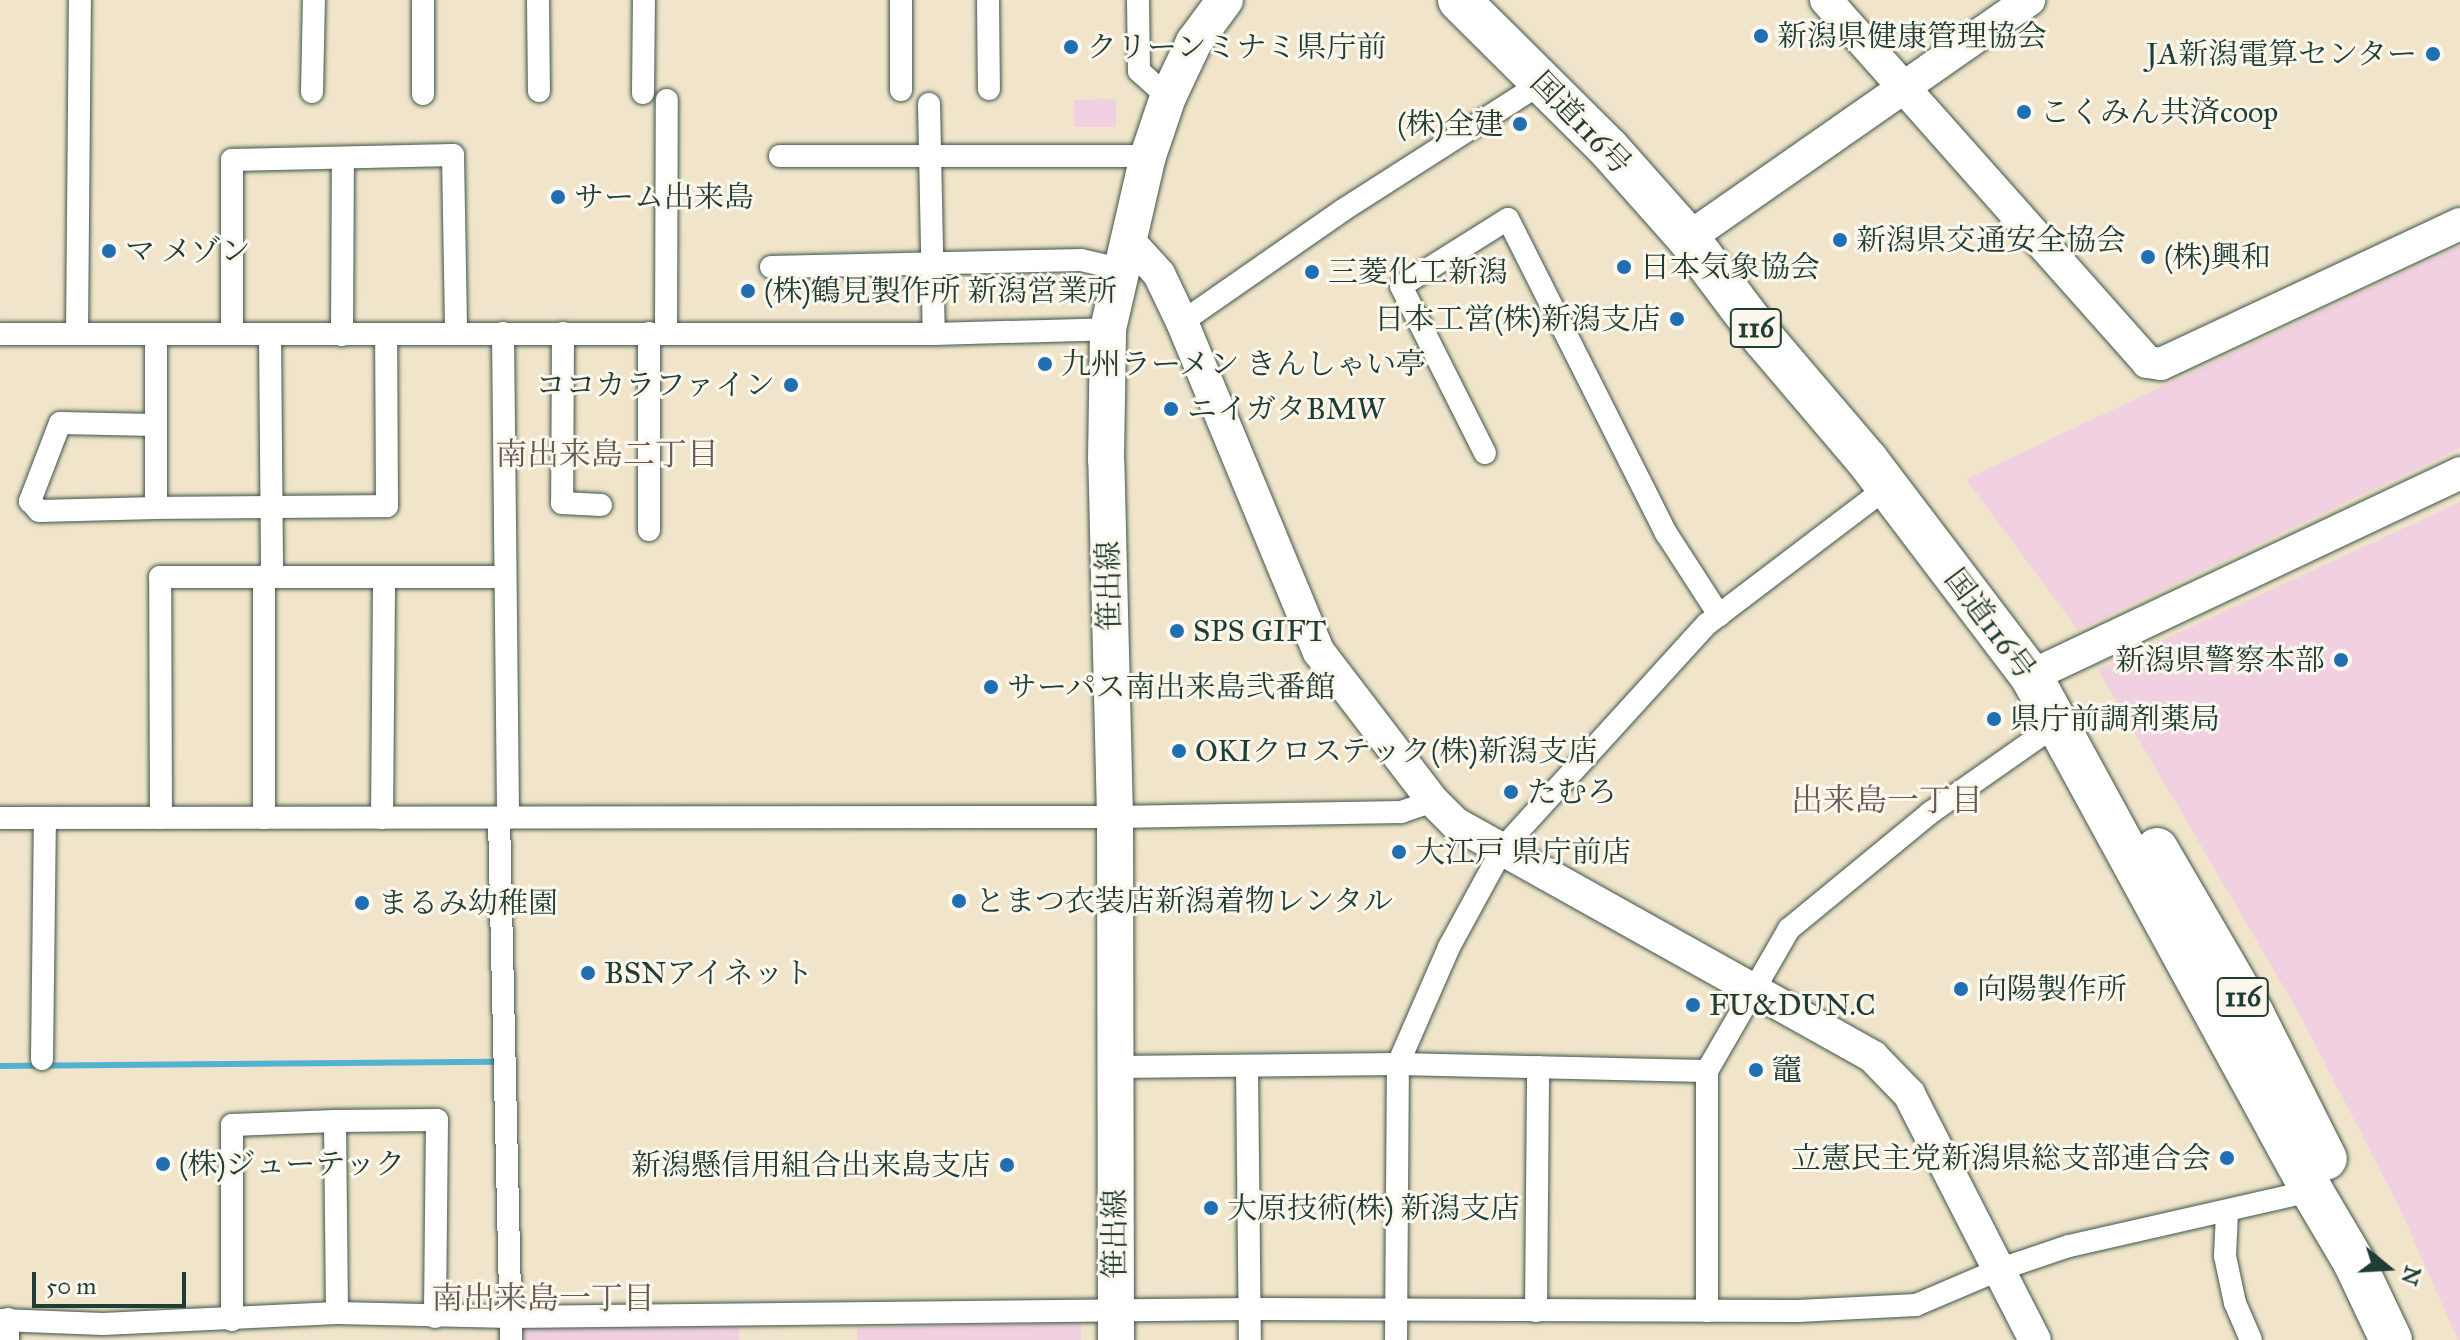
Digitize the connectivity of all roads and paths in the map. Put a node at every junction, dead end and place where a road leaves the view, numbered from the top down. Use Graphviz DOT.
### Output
graph roads {
  1 [pos="80,0"];
  2 [pos="314,0"];
  3 [pos="423,0"];
  4 [pos="538,0"];
  5 [pos="644,0"];
  6 [pos="901,0"];
  7 [pos="988,0"];
  8 [pos="1138,0"];
  9 [pos="1225,0"];
  10 [pos="1459,0"];
  11 [pos="1486,0"];
  12 [pos="1826,0"];
  13 [pos="2029,0"];
  14 [pos="1543,82"];
  15 [pos="1904,88"];
  16 [pos="989,89"];
  17 [pos="901,90"];
  18 [pos="539,91"];
  19 [pos="312,92"];
  20 [pos="643,93"];
  21 [pos="423,94"];
  22 [pos="1168,97"];
  23 [pos="667,100"];
  24 [pos="929,104"];
  25 [pos="780,156"];
  26 [pos="1148,156"];
  27 [pos="931,157"];
  28 [pos="343,158"];
  29 [pos="2460,224"];
  30 [pos="1695,233"];
  31 [pos="1124,255"];
  32 [pos="931,263"];
  33 [pos="771,267"];
  34 [pos="1182,322"];
  35 [pos="1108,329"];
  36 [pos="503,333"];
  37 [pos="563,333"];
  38 [pos="657,333"];
  39 [pos="0,334"];
  40 [pos="77,334"];
  41 [pos="156,334"];
  42 [pos="232,334"];
  43 [pos="270,334"];
  44 [pos="386,334"];
  45 [pos="456,334"];
  46 [pos="934,334"];
  47 [pos="342,335"];
  48 [pos="155,425"];
  49 [pos="1485,453"];
  50 [pos="2460,473"];
  51 [pos="1885,489"];
  52 [pos="601,505"];
  53 [pos="156,508"];
  54 [pos="270,508"];
  55 [pos="649,530"];
  56 [pos="268,576"];
  57 [pos="505,577"];
  58 [pos="384,579"];
  59 [pos="1719,615"];
  60 [pos="2040,672"];
  61 [pos="2057,724"];
  62 [pos="1433,801"];
  63 [pos="1115,817"];
  64 [pos="0,818"];
  65 [pos="45,818"];
  66 [pos="161,818"];
  67 [pos="264,818"];
  68 [pos="382,818"];
  69 [pos="504,818"];
  70 [pos="1503,848"];
  71 [pos="1754,990"];
  72 [pos="42,1059"];
  73 [pos="1398,1064"];
  74 [pos="1247,1066"];
  75 [pos="1116,1067"];
  76 [pos="1538,1067"];
  77 [pos="1707,1071"];
  78 [pos="335,1121"];
  79 [pos="2312,1191"];
  80 [pos="2227,1213"];
  81 [pos="1998,1270"];
  82 [pos="1249,1309"];
  83 [pos="1396,1310"];
  84 [pos="1536,1311"];
  85 [pos="1707,1311"];
  86 [pos="337,1313"];
  87 [pos="435,1317"];
  88 [pos="511,1317"];
  89 [pos="232,1320"];
  90 [pos="5,1326"];
  91 [pos="1115,1326"];
  92 [pos="103,1332"];
  93 [pos="511,1340"];
  94 [pos="1250,1340"];
  95 [pos="1396,1340"];
  96 [pos="2035,1340"];
  97 [pos="2251,1340"];
  98 [pos="2391,1340"];
  99 [pos="2414,1340"];
  1 -- 40 [label="street"];
  2 -- 19 [label="street"];
  3 -- 21 [label="street"];
  4 -- 18 [label="street"];
  5 -- 20 [label="street"];
  6 -- 17 [label="street"];
  7 -- 16 [label="street"];
  8 -- 22 [label="street"];
  9 -- 22 [label="main road, 笹出線"];
  10 -- 14 [label="highway, 国道116号 / 116"];
  11 -- 30 [label="highway, 国道116号 / 116"];
  12 -- 15 [label="street"];
  13 -- 15 [label="street"];
  14 -- 30 [label="highway, 国道116号 / 116"];
  14 -- 34 [label="street"];
  15 -- 29 [label="street"];
  15 -- 30 [label="street"];
  22 -- 26 [label="main road, 笹出線"];
  23 -- 38 [label="street"];
  24 -- 27 [label="street"];
  25 -- 27 [label="street"];
  26 -- 27 [label="street"];
  26 -- 31 [label="main road, 笹出線"];
  27 -- 32 [label="street"];
  28 -- 42 [label="street"];
  28 -- 45 [label="street"];
  28 -- 47 [label="street"];
  30 -- 51 [label="highway, 国道116号 / 116"];
  30 -- 60 [label="highway, 国道116号 / 116"];
  31 -- 32 [label="street"];
  31 -- 34 [label="street"];
  31 -- 35 [label="main road, 笹出線"];
  32 -- 33 [label="street"];
  32 -- 46 [label="street"];
  34 -- 62 [label="street"];
  35 -- 46 [label="street"];
  35 -- 63 [label="main road, 笹出線"];
  36 -- 37 [label="street"];
  36 -- 45 [label="street"];
  36 -- 57 [label="street"];
  37 -- 38 [label="street"];
  37 -- 52 [label="street"];
  38 -- 46 [label="street"];
  38 -- 55 [label="street"];
  39 -- 40 [label="street"];
  40 -- 41 [label="street"];
  41 -- 42 [label="street"];
  41 -- 48 [label="street"];
  42 -- 43 [label="street"];
  43 -- 47 [label="street"];
  43 -- 54 [label="street"];
  44 -- 45 [label="street"];
  44 -- 47 [label="street"];
  44 -- 54 [label="street"];
  48 -- 53 [label="street"];
  48 -- 53 [label="street"];
  49 -- 59 [label="street"];
  50 -- 60 [label="street"];
  51 -- 59 [label="street"];
  51 -- 60 [label="highway, 国道116号 / 116"];
  53 -- 54 [label="street"];
  54 -- 56 [label="street"];
  56 -- 58 [label="street"];
  56 -- 66 [label="street"];
  56 -- 67 [label="street"];
  57 -- 58 [label="street"];
  57 -- 69 [label="street"];
  58 -- 68 [label="street"];
  59 -- 70 [label="street"];
  60 -- 61 [label="highway, 国道116号 / 116"];
  60 -- 99 [label="highway, 国道116号 / 116"];
  61 -- 71 [label="street"];
  61 -- 79 [label="highway, 国道116号 / 116"];
  62 -- 63 [label="street"];
  62 -- 70 [label="street"];
  63 -- 69 [label="street"];
  63 -- 75 [label="main road, 笹出線"];
  64 -- 65 [label="street"];
  65 -- 66 [label="street"];
  65 -- 72 [label="street"];
  66 -- 67 [label="street"];
  67 -- 68 [label="street"];
  68 -- 69 [label="street"];
  69 -- 88 [label="street"];
  70 -- 71 [label="street"];
  70 -- 73 [label="street"];
  71 -- 77 [label="street"];
  71 -- 81 [label="street"];
  73 -- 74 [label="street"];
  73 -- 76 [label="street"];
  73 -- 83 [label="street"];
  74 -- 75 [label="street"];
  74 -- 82 [label="street"];
  75 -- 91 [label="main road, 笹出線"];
  76 -- 77 [label="street"];
  76 -- 84 [label="street"];
  77 -- 85 [label="street"];
  78 -- 86 [label="street"];
  78 -- 87 [label="street"];
  78 -- 89 [label="street"];
  79 -- 80 [label="street"];
  79 -- 98 [label="highway, 国道116号 / 116"];
  80 -- 81 [label="street"];
  80 -- 97 [label="street"];
  81 -- 85 [label="street"];
  81 -- 96 [label="street"];
  82 -- 83 [label="street"];
  82 -- 91 [label="street"];
  82 -- 94 [label="street"];
  83 -- 84 [label="street"];
  83 -- 95 [label="street"];
  84 -- 85 [label="street"];
  86 -- 87 [label="street"];
  86 -- 89 [label="street"];
  87 -- 88 [label="street"];
  88 -- 91 [label="street"];
  88 -- 93 [label="street"];
  89 -- 92 [label="street"];
  90 -- 92 [label="street"];
}
